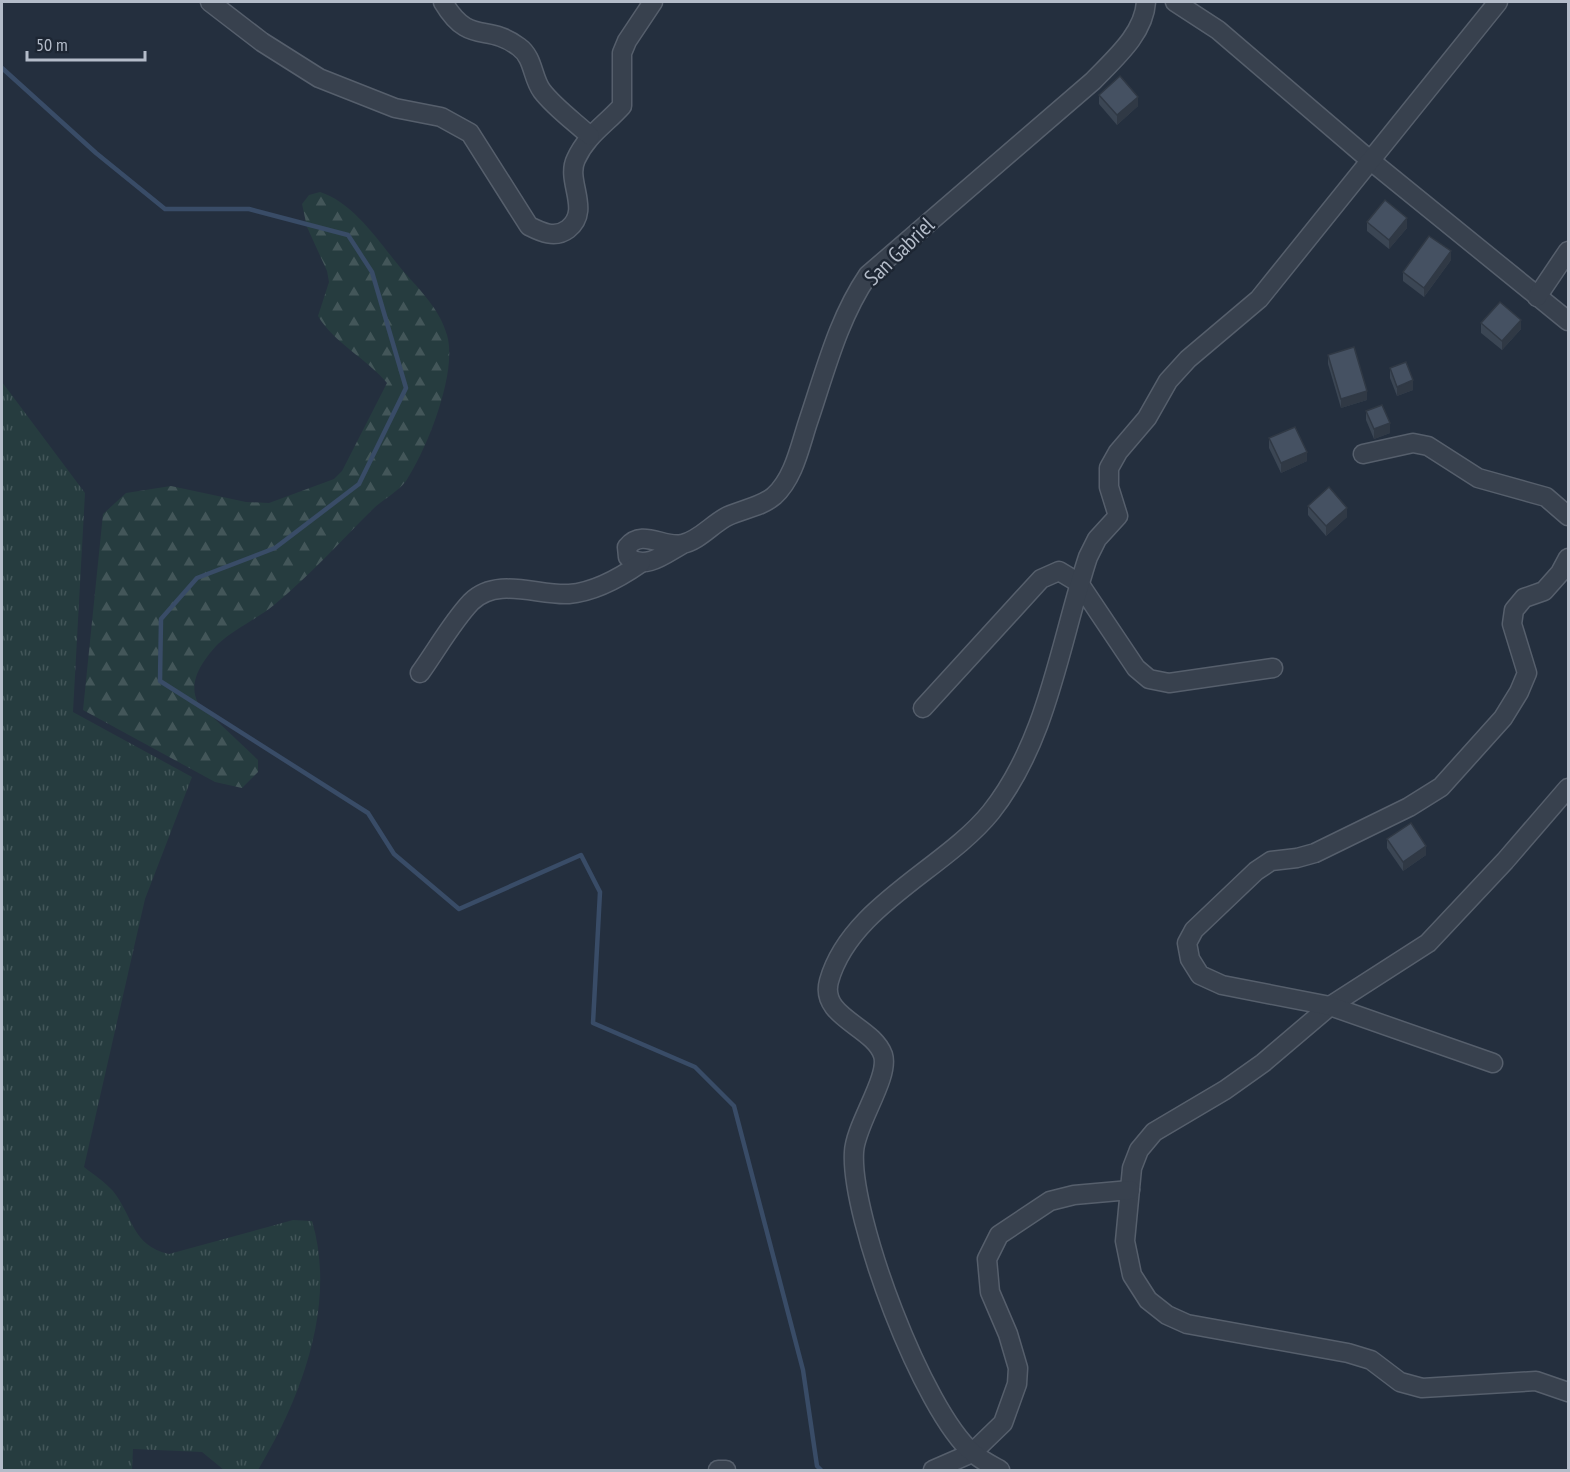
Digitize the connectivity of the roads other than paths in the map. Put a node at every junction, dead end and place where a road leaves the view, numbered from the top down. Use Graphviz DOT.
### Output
graph roads {
  1 [pos="210,2"];
  2 [pos="443,2"];
  3 [pos="653,2"];
  4 [pos="1175,2"];
  5 [pos="1498,2"];
  6 [pos="1149,4"];
  7 [pos="590,136"];
  8 [pos="1371,161"];
  9 [pos="1569,251"];
  10 [pos="1537,297"];
  11 [pos="1569,321"];
  12 [pos="1363,454"];
  13 [pos="1569,516"];
  14 [pos="1569,558"];
  15 [pos="1079,582"];
  16 [pos="1273,668"];
  17 [pos="420,674"];
  18 [pos="923,708"];
  19 [pos="1569,788"];
  20 [pos="1330,1006"];
  21 [pos="1493,1063"];
  22 [pos="1130,1190"];
  23 [pos="1569,1392"];
  24 [pos="972,1453"];
  25 [pos="718,1470"];
  26 [pos="726,1470"];
  27 [pos="933,1470"];
  28 [pos="1000,1470"];
  1 -- 7 [label="street"];
  2 -- 7 [label="street"];
  3 -- 7 [label="street"];
  4 -- 8 [label="street"];
  5 -- 8 [label="street"];
  6 -- 17 [label="street, San Gabriel"];
  8 -- 10 [label="street"];
  8 -- 15 [label="street"];
  9 -- 10 [label="street"];
  10 -- 11 [label="street"];
  12 -- 13 [label="street"];
  14 -- 20 [label="street"];
  15 -- 16 [label="street"];
  15 -- 18 [label="street"];
  15 -- 24 [label="street"];
  19 -- 20 [label="street"];
  20 -- 21 [label="street"];
  20 -- 22 [label="street"];
  22 -- 23 [label="street"];
  22 -- 24 [label="street"];
  24 -- 27 [label="street"];
  24 -- 28 [label="street"];
  25 -- 26 [label="street"];
}
